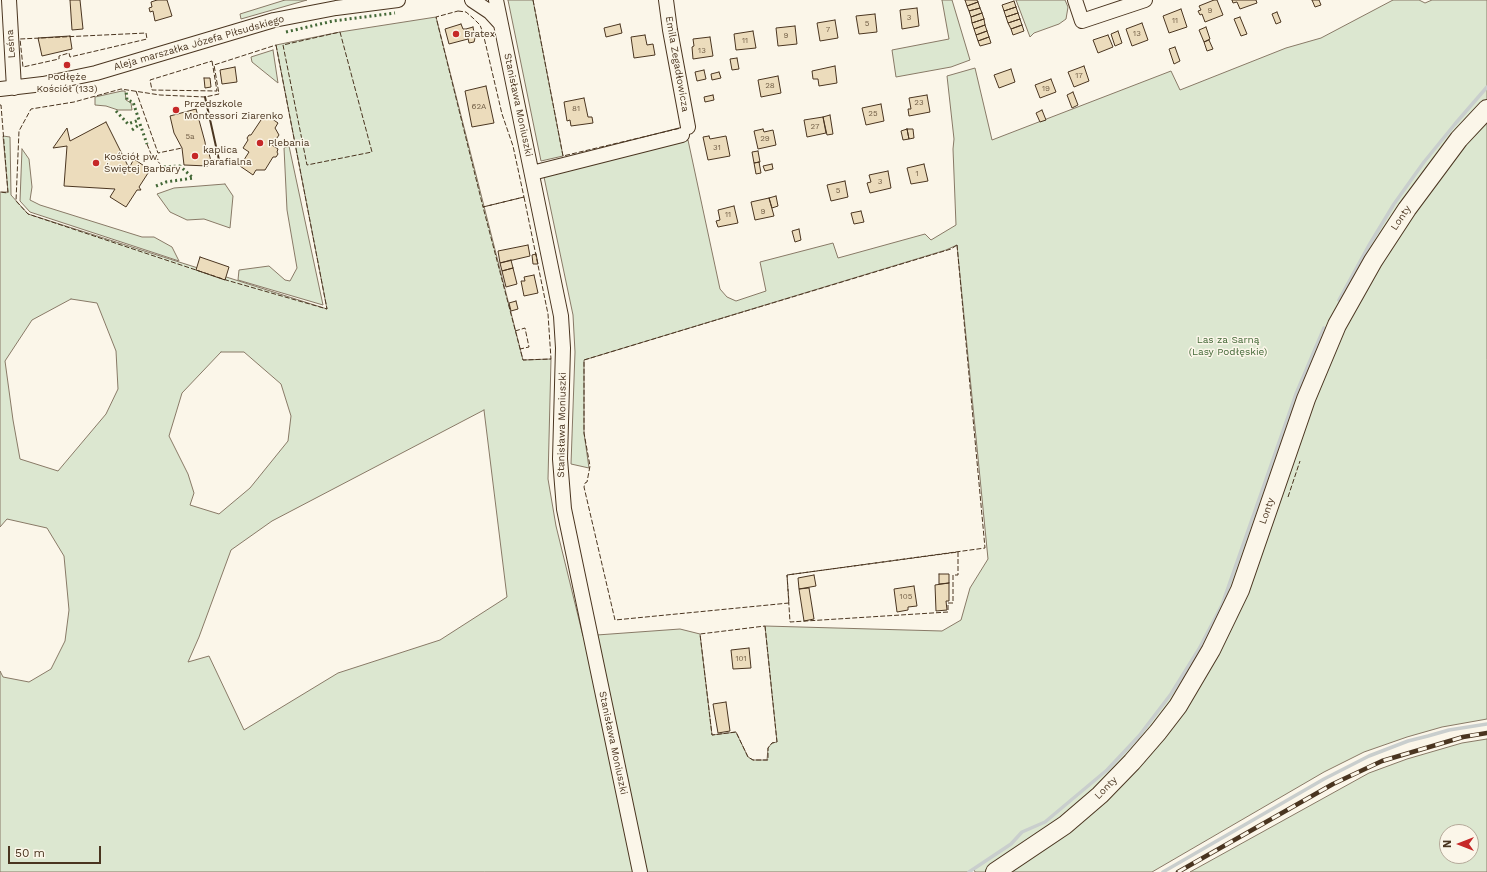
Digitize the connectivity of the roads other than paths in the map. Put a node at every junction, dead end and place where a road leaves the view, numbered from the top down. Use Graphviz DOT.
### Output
graph roads {
  1 [pos="9,0"];
  2 [pos="341,0"];
  3 [pos="398,0"];
  4 [pos="472,0"];
  5 [pos="496,0"];
  6 [pos="666,0"];
  7 [pos="1075,0"];
  8 [pos="1145,0"];
  9 [pos="274,20"];
  10 [pos="500,24"];
  11 [pos="7,89"];
  12 [pos="1487,109"];
  13 [pos="532,173"];
  14 [pos="640,872"];
  15 [pos="995,872"];
  1 -- 11 [label="street, Leśna"];
  2 -- 9 [label="street"];
  3 -- 9 [label="street, Aleja marszałka Józefa Piłsudskiego"];
  4 -- 10 [label="street"];
  5 -- 10 [label="street, Stanisława Moniuszki"];
  6 -- 13 [label="street, Emila Zegadłowicza"];
  7 -- 8 [label="street"];
  9 -- 11 [label="street, Aleja marszałka Józefa Piłsudskiego"];
  10 -- 13 [label="street, Stanisława Moniuszki"];
  12 -- 15 [label="main road, Lonty"];
  13 -- 14 [label="street, Stanisława Moniuszki"];
}
